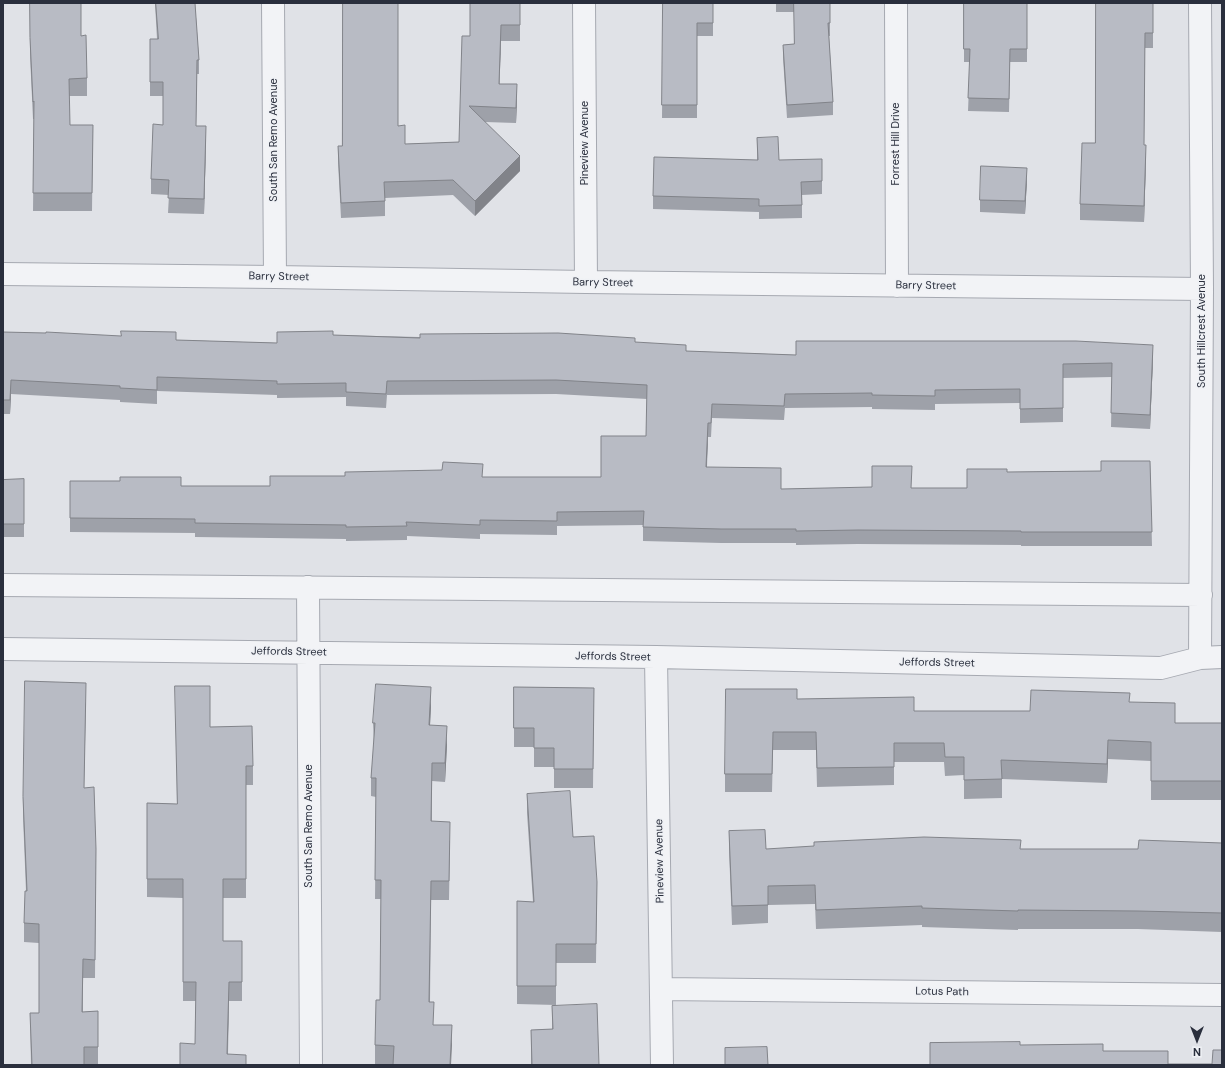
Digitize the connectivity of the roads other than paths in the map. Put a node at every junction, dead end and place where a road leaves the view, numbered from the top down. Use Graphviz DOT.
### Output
graph roads {
  1 [pos="273,3"];
  2 [pos="584,3"];
  3 [pos="896,3"];
  4 [pos="1200,3"];
  5 [pos="3,274"];
  6 [pos="275,277"];
  7 [pos="586,282"];
  8 [pos="897,286"];
  9 [pos="1202,289"];
  10 [pos="3,585"];
  11 [pos="308,587"];
  12 [pos="1201,595"];
  13 [pos="3,649"];
  14 [pos="309,652"];
  15 [pos="656,657"];
  16 [pos="1222,657"];
  17 [pos="1200,658"];
  18 [pos="662,989"];
  19 [pos="1222,995"];
  20 [pos="311,1065"];
  21 [pos="662,1065"];
  1 -- 6 [label="street, South San Remo Avenue"];
  2 -- 7 [label="street, Pineview Avenue"];
  3 -- 8 [label="street, Forrest Hill Drive"];
  4 -- 9 [label="street, South Hillcrest Avenue"];
  5 -- 6 [label="street, Barry Street"];
  6 -- 7 [label="street, Barry Street"];
  7 -- 8 [label="street, Barry Street"];
  8 -- 9 [label="street, Barry Street"];
  9 -- 12 [label="street, South Hillcrest Avenue"];
  10 -- 11 [label="street"];
  11 -- 12 [label="street"];
  11 -- 14 [label="street, South San Remo Avenue"];
  12 -- 17 [label="street, South Hillcrest Avenue"];
  13 -- 14 [label="street, Jeffords Street"];
  14 -- 15 [label="street, Jeffords Street"];
  14 -- 20 [label="street, South San Remo Avenue"];
  15 -- 17 [label="street, Jeffords Street"];
  15 -- 18 [label="street, Pineview Avenue"];
  16 -- 17 [label="street, Jeffords Street"];
  18 -- 19 [label="street, Lotus Path"];
  18 -- 21 [label="street, Pineview Avenue"];
}
